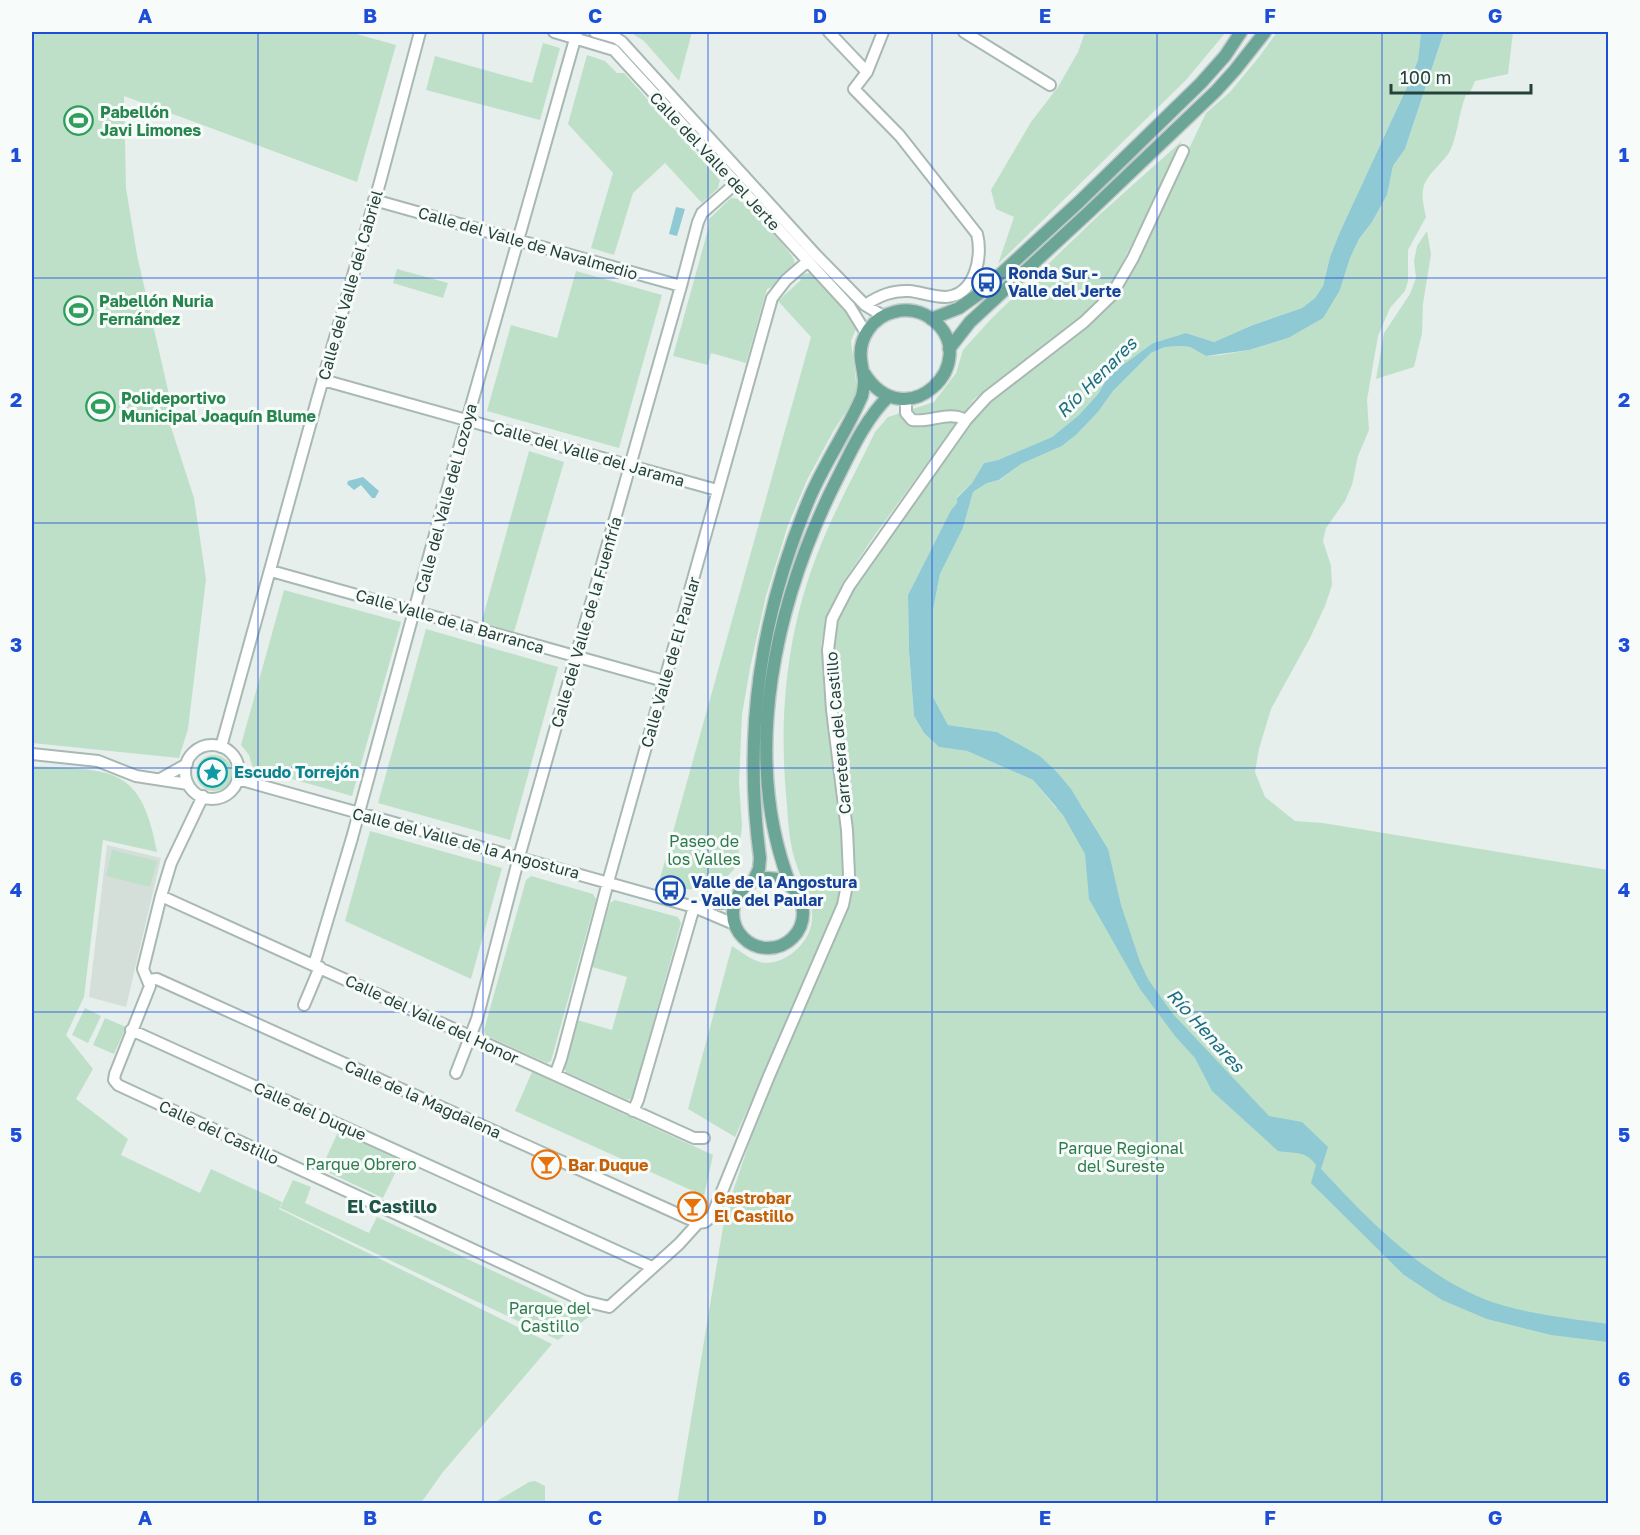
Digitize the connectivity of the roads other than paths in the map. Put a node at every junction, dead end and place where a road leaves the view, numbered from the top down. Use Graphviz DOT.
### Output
graph roads {
  1 [pos="420,32"];
  2 [pos="554,32"];
  3 [pos="595,32"];
  4 [pos="829,32"];
  5 [pos="883,32"];
  6 [pos="964,32"];
  7 [pos="1241,32"];
  8 [pos="1265,32"];
  9 [pos="576,34"];
  10 [pos="867,72"];
  11 [pos="1050,85"];
  12 [pos="1183,151"];
  13 [pos="736,183"];
  14 [pos="374,200"];
  15 [pos="519,240"];
  16 [pos="807,261"];
  17 [pos="681,286"];
  18 [pos="865,305"];
  19 [pos="883,316"];
  20 [pos="931,319"];
  21 [pos="866,333"];
  22 [pos="949,349"];
  23 [pos="864,373"];
  24 [pos="323,380"];
  25 [pos="889,396"];
  26 [pos="906,399"];
  27 [pos="467,420"];
  28 [pos="966,420"];
  29 [pos="630,466"];
  30 [pos="717,490"];
  31 [pos="271,571"];
  32 [pos="415,612"];
  33 [pos="575,656"];
  34 [pos="664,681"];
  35 [pos="221,747"];
  36 [pos="32,754"];
  37 [pos="186,764"];
  38 [pos="160,779"];
  39 [pos="238,779"];
  40 [pos="188,784"];
  41 [pos="202,796"];
  42 [pos="359,814"];
  43 [pos="519,857"];
  44 [pos="608,882"];
  45 [pos="753,882"];
  46 [pos="790,887"];
  47 [pos="161,896"];
  48 [pos="735,901"];
  49 [pos="694,907"];
  50 [pos="734,924"];
  51 [pos="317,966"];
  52 [pos="148,980"];
  53 [pos="304,1005"];
  54 [pos="132,1030"];
  55 [pos="471,1037"];
  56 [pos="456,1073"];
  57 [pos="555,1075"];
  58 [pos="633,1111"];
  59 [pos="704,1138"];
  60 [pos="698,1223"];
  61 [pos="652,1268"];
  1 -- 14 [label="street, Calle del Valle del Cabriel"];
  2 -- 9 [label="street, Calle del Valle del Jerte"];
  3 -- 18 [label="street, Calle del Valle del Jerte"];
  4 -- 10 [label="street"];
  5 -- 10 [label="street"];
  6 -- 11 [label="street"];
  7 -- 20 [label="main road"];
  8 -- 22 [label="main road"];
  9 -- 13 [label="street, Calle del Valle del Jerte"];
  9 -- 15 [label="street, Calle del Valle del Lozoya"];
  10 -- 18 [label="street"];
  12 -- 28 [label="street, Carretera del Castillo"];
  13 -- 16 [label="street, Calle del Valle del Jerte"];
  13 -- 17 [label="street, Calle del Valle de la Fuenfría"];
  14 -- 15 [label="street, Calle del Valle de Navalmedio"];
  14 -- 24 [label="street, Calle del Valle del Cabriel"];
  15 -- 17 [label="street, Calle del Valle de Navalmedio"];
  15 -- 27 [label="street, Calle del Valle del Lozoya"];
  16 -- 21 [label="street, Calle del Valle del Jerte"];
  16 -- 30 [label="street, Calle Valle de El Paular"];
  17 -- 29 [label="street, Calle del Valle de la Fuenfría"];
  18 -- 19 [label="street, Calle del Valle del Jerte"];
  19 -- 20 [label="main road"];
  19 -- 21 [label="main road"];
  20 -- 22 [label="main road"];
  21 -- 23 [label="main road"];
  22 -- 26 [label="main road"];
  23 -- 25 [label="main road"];
  23 -- 45 [label="main road"];
  24 -- 27 [label="street, Calle del Valle del Jarama"];
  24 -- 31 [label="street, Calle del Valle del Cabriel"];
  25 -- 26 [label="main road"];
  25 -- 46 [label="main road"];
  26 -- 28 [label="street"];
  27 -- 29 [label="street, Calle del Valle del Jarama"];
  27 -- 32 [label="street, Calle del Valle del Lozoya"];
  28 -- 60 [label="street, Carretera del Castillo"];
  29 -- 30 [label="street, Calle del Valle del Jarama"];
  29 -- 33 [label="street, Calle del Valle de la Fuenfría"];
  30 -- 34 [label="street, Calle Valle de El Paular"];
  31 -- 32 [label="street, Calle Valle de la Barranca"];
  31 -- 35 [label="street, Calle del Valle del Cabriel"];
  32 -- 33 [label="street, Calle Valle de la Barranca"];
  32 -- 42 [label="street, Calle del Valle del Lozoya"];
  33 -- 34 [label="street, Calle Valle de la Barranca"];
  33 -- 43 [label="street, Calle del Valle de la Fuenfría"];
  34 -- 44 [label="street, Calle Valle de El Paular"];
  35 -- 37 [label="street"];
  35 -- 39 [label="street"];
  36 -- 38 [label="street"];
  37 -- 38 [label="street"];
  37 -- 40 [label="street"];
  38 -- 40 [label="street"];
  39 -- 41 [label="street"];
  39 -- 42 [label="street, Calle del Valle de la Angostura"];
  40 -- 41 [label="street"];
  41 -- 47 [label="street"];
  42 -- 43 [label="street, Calle del Valle de la Angostura"];
  42 -- 51 [label="street, Calle del Valle del Lozoya"];
  43 -- 44 [label="street, Calle del Valle de la Angostura"];
  43 -- 55 [label="street, Calle del Valle de la Fuenfría"];
  44 -- 49 [label="street, Calle del Valle de la Angostura"];
  44 -- 57 [label="street, Calle Valle de El Paular"];
  45 -- 46 [label="main road"];
  45 -- 48 [label="main road"];
  46 -- 50 [label="main road"];
  47 -- 51 [label="street, Calle del Valle del Honor"];
  47 -- 52 [label="street"];
  48 -- 49 [label="street, Calle del Valle de la Angostura"];
  48 -- 50 [label="main road"];
  49 -- 50 [label="street, Calle del Valle de la Angostura"];
  49 -- 58 [label="street"];
  51 -- 53 [label="street, Calle del Valle del Lozoya"];
  51 -- 55 [label="street, Calle del Valle del Honor"];
  52 -- 54 [label="street"];
  52 -- 60 [label="street, Calle de la Magdalena"];
  54 -- 61 [label="street, Calle del Duque"];
  54 -- 61 [label="street, Calle del Castillo"];
  55 -- 56 [label="street, Calle del Valle de la Fuenfría"];
  55 -- 57 [label="street, Calle del Valle del Honor"];
  57 -- 58 [label="street, Calle del Valle del Honor"];
  58 -- 59 [label="street, Calle del Valle del Honor"];
  60 -- 61 [label="street, Calle del Castillo"];
}
